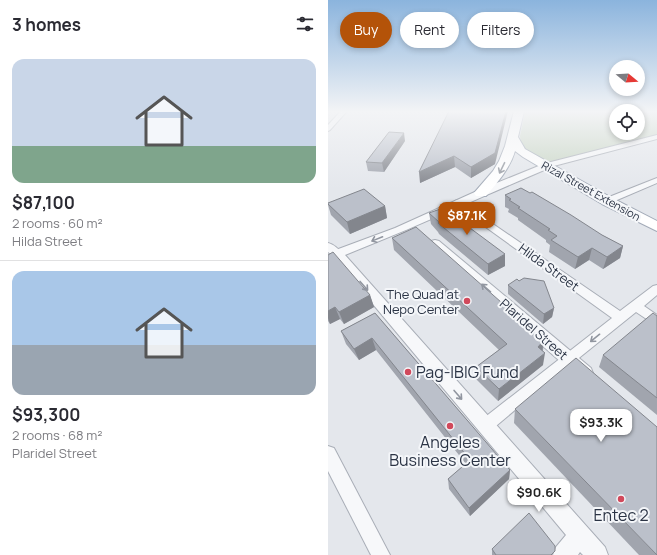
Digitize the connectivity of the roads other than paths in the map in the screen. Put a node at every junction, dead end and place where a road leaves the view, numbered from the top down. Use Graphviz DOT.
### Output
graph roads {
  1 [pos="513,137"];
  2 [pos="657,137"];
  3 [pos="546,166"];
  4 [pos="657,180"];
  5 [pos="481,193"];
  6 [pos="607,200"];
  7 [pos="458,203"];
  8 [pos="657,227"];
  9 [pos="421,231"];
  10 [pos="330,253"];
  11 [pos="657,289"];
  12 [pos="635,306"];
  13 [pos="621,318"];
  14 [pos="657,321"];
  15 [pos="568,359"];
  16 [pos="598,384"];
  17 [pos="485,426"];
  18 [pos="328,454"];
  19 [pos="580,536"];
  20 [pos="381,555"];
  21 [pos="564,555"];
  22 [pos="597,555"];
  1 -- 3 [label="main road, Rizal Street Extension"];
  1 -- 5 [label="main road, one-way"];
  2 -- 3 [label="street"];
  3 -- 5 [label="street"];
  3 -- 6 [label="main road, Rizal Street Extension"];
  4 -- 6 [label="street"];
  5 -- 7 [label="street"];
  6 -- 8 [label="main road, Rizal Street Extension"];
  7 -- 9 [label="street"];
  7 -- 13 [label="street, Hilda Street"];
  9 -- 10 [label="street, one-way"];
  15 -- 9 [label="street, Plaridel Street, one-way"];
  10 -- 17 [label="street, one-way"];
  11 -- 12 [label="street"];
  12 -- 13 [label="street"];
  12 -- 14 [label="street"];
  13 -- 15 [label="street, one-way"];
  15 -- 16 [label="street, Plaridel Street"];
  15 -- 17 [label="street"];
  17 -- 19 [label="street"];
  18 -- 20 [label="street"];
  19 -- 21 [label="street"];
  19 -- 22 [label="street"];
}
